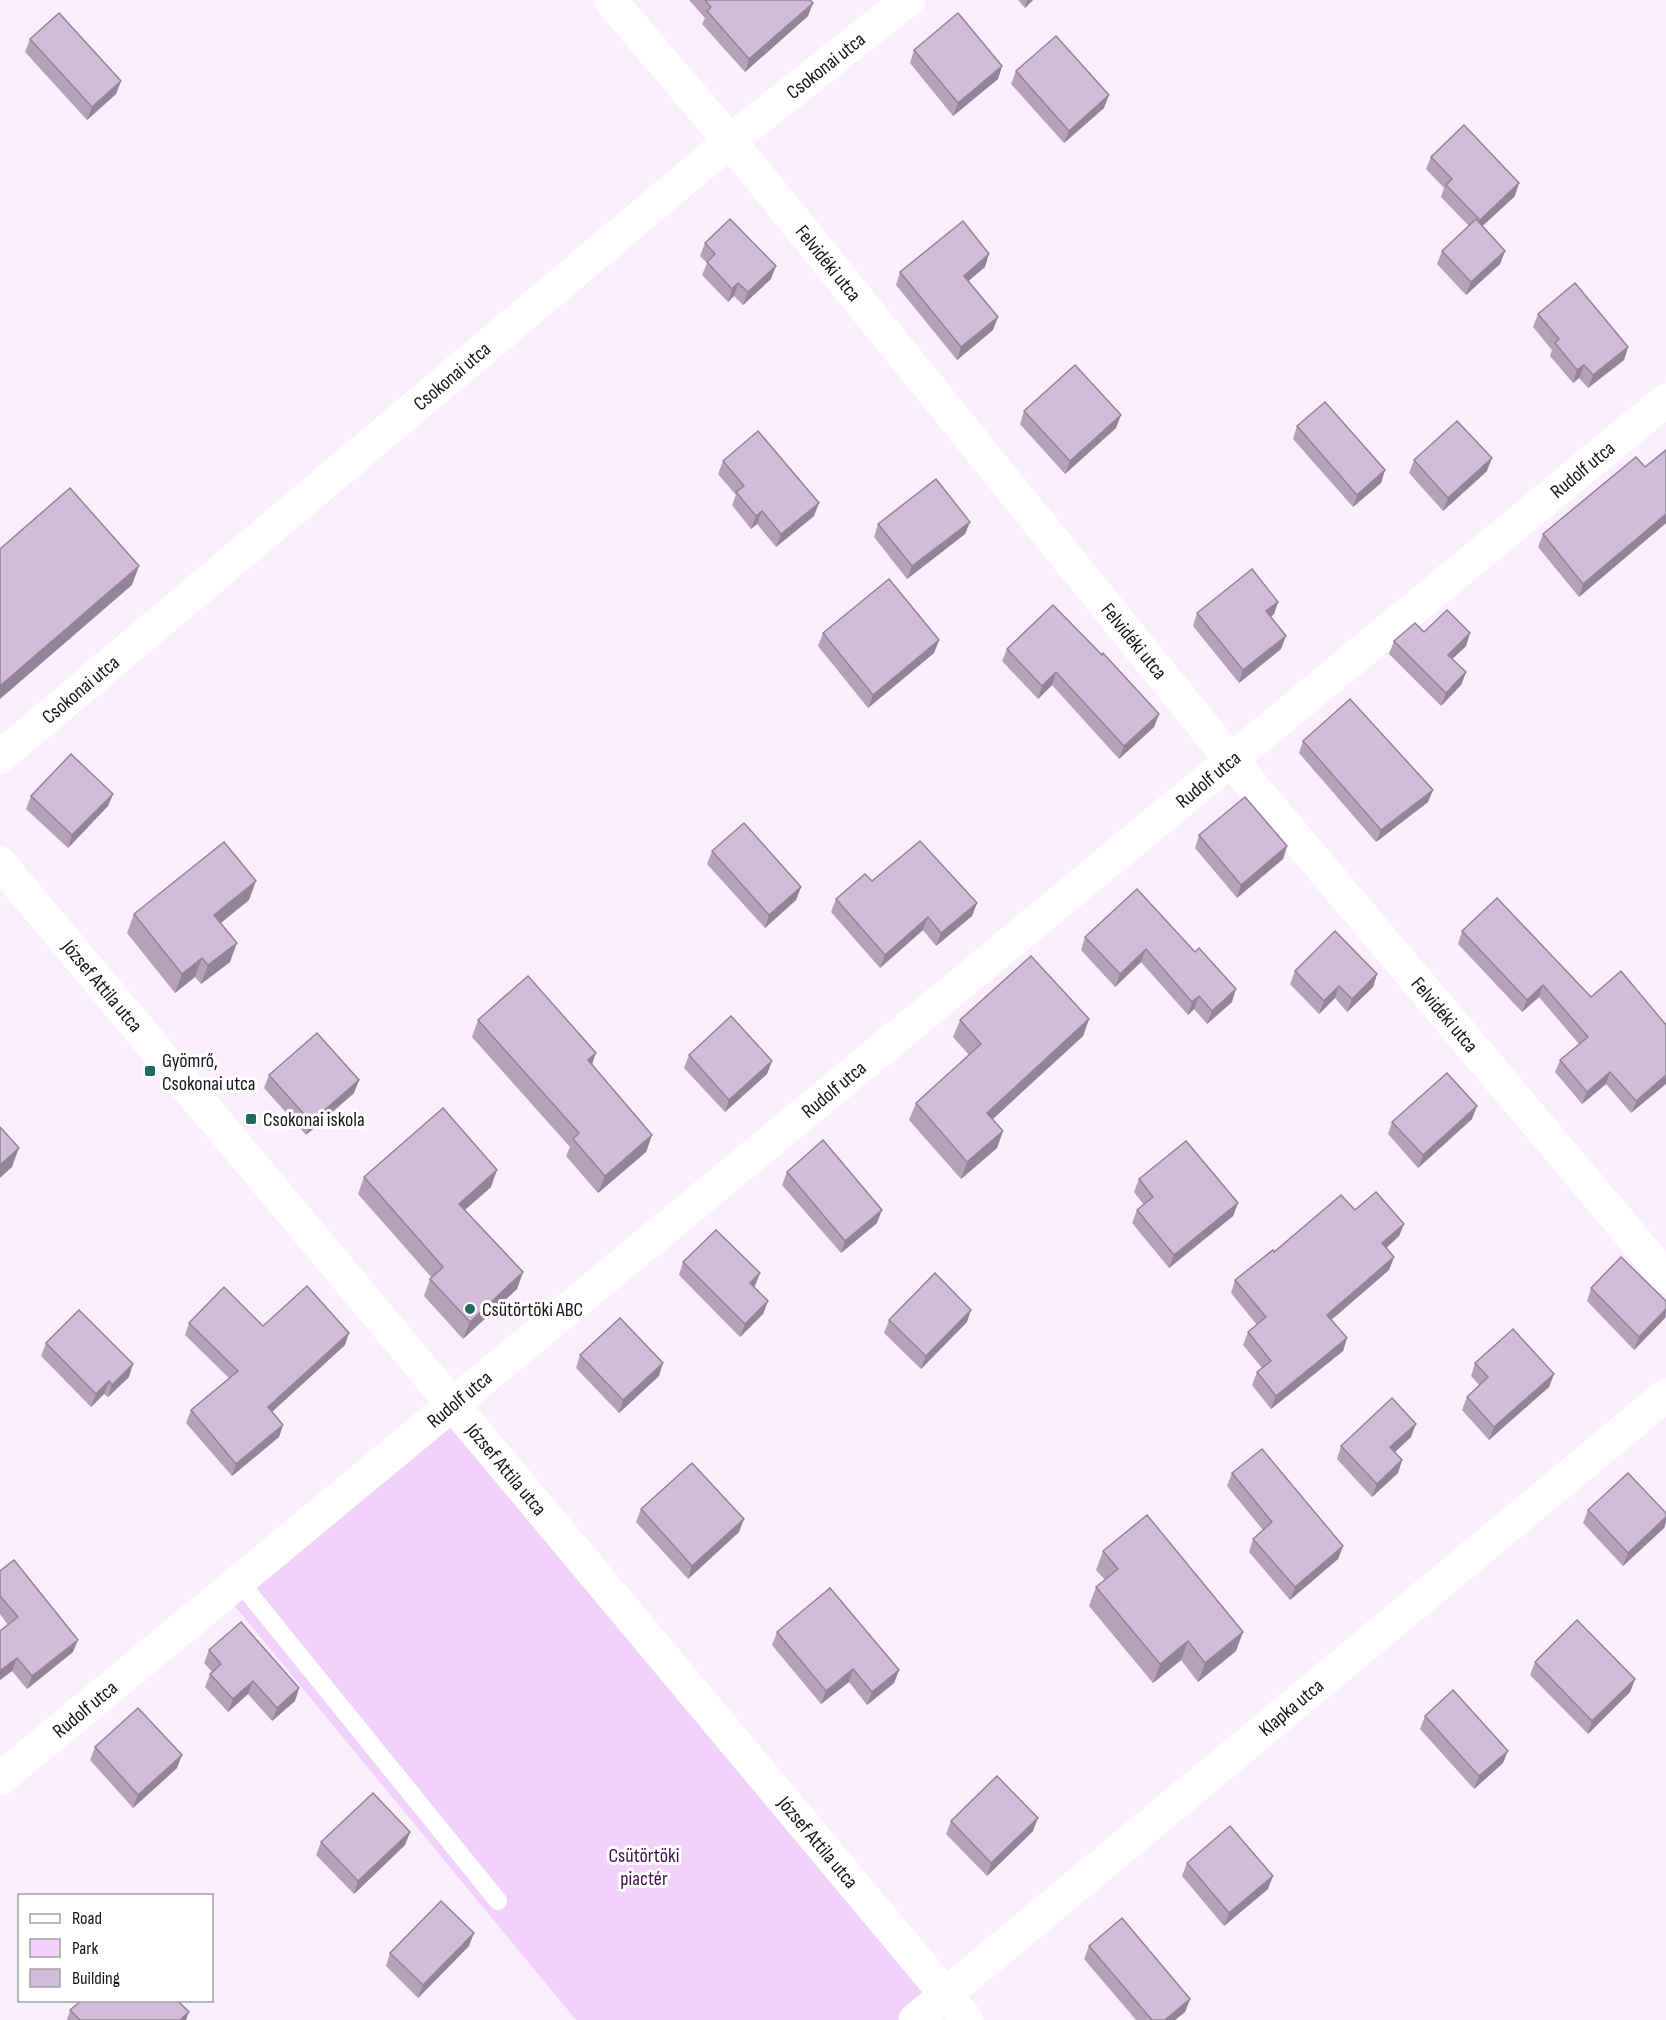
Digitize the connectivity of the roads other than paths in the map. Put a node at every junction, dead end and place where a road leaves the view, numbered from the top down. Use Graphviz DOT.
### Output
graph roads {
  1 [pos="610,0"];
  2 [pos="908,0"];
  3 [pos="730,141"];
  4 [pos="1666,400"];
  5 [pos="0,757"];
  6 [pos="1230,759"];
  7 [pos="0,863"];
  8 [pos="1666,1277"];
  9 [pos="1666,1395"];
  10 [pos="451,1405"];
  11 [pos="239,1581"];
  12 [pos="0,1779"];
  13 [pos="498,1900"];
  14 [pos="946,1995"];
  15 [pos="915,2020"];
  16 [pos="967,2020"];
  1 -- 3 [label="street, Felvidéki utca"];
  2 -- 3 [label="street, Csokonai utca"];
  3 -- 5 [label="street, Csokonai utca"];
  3 -- 6 [label="street, Felvidéki utca"];
  4 -- 6 [label="street, Rudolf utca"];
  6 -- 8 [label="street, Felvidéki utca"];
  6 -- 10 [label="street, Rudolf utca"];
  7 -- 10 [label="street, József Attila utca"];
  9 -- 14 [label="street, Klapka utca"];
  10 -- 11 [label="street, Rudolf utca"];
  10 -- 14 [label="street, József Attila utca"];
  11 -- 12 [label="street, Rudolf utca"];
  11 -- 13 [label="lane"];
  14 -- 15 [label="street, Klapka utca"];
  14 -- 16 [label="street, József Attila utca"];
}
